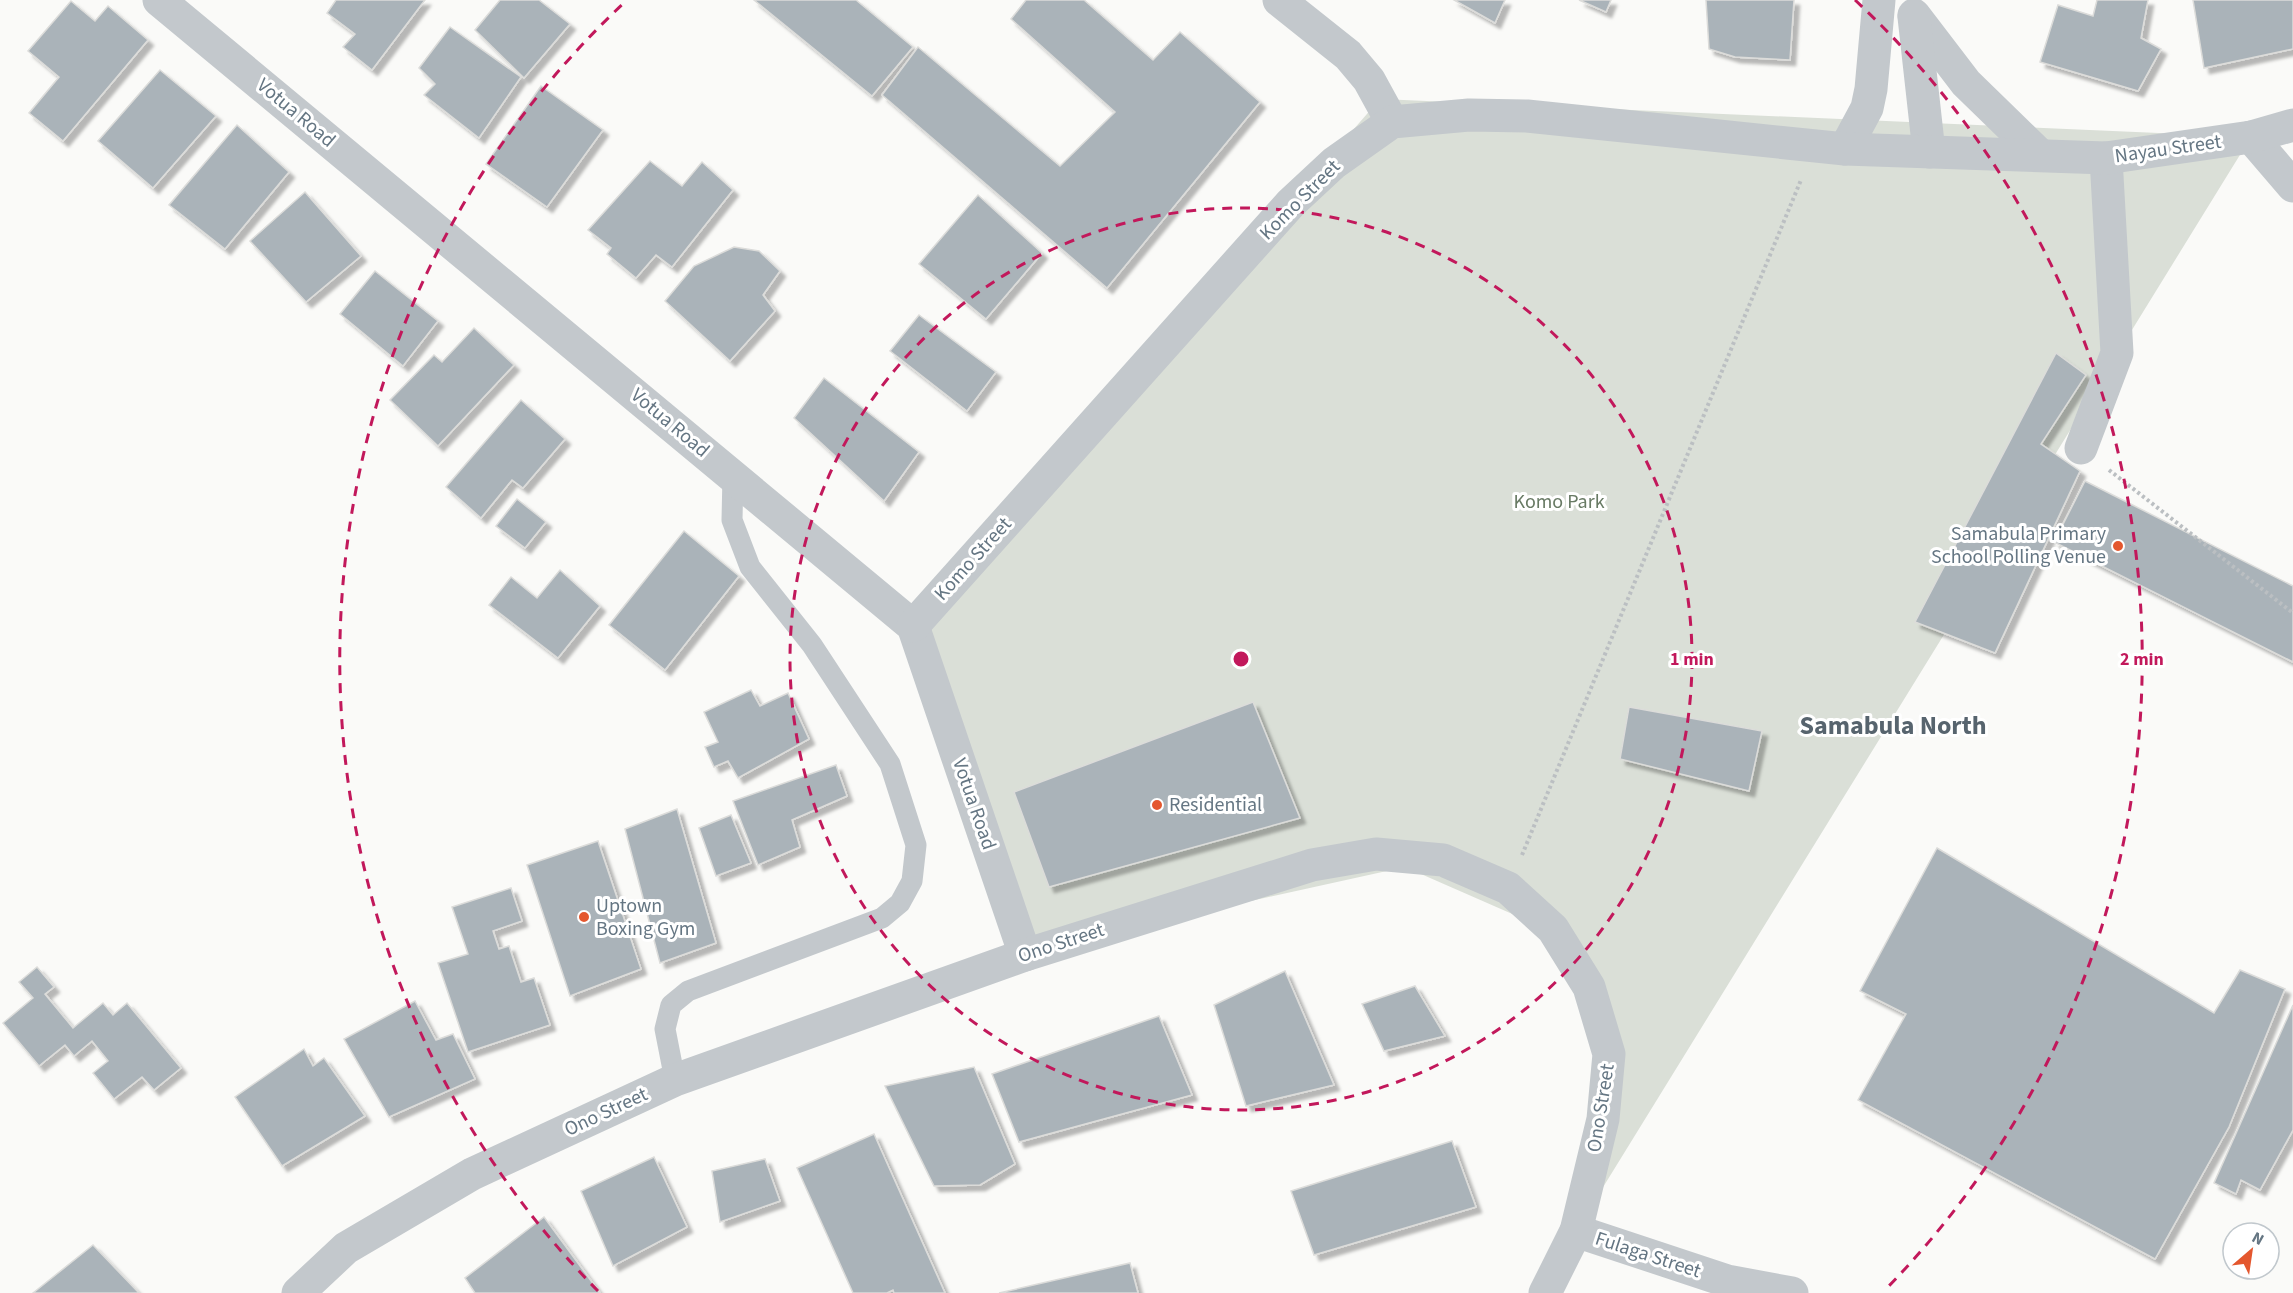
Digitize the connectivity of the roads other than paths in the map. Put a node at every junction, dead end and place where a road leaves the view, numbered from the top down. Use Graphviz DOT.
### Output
graph roads {
  1 [pos="159,0"];
  2 [pos="1279,0"];
  3 [pos="1879,0"];
  4 [pos="1912,7"];
  5 [pos="1392,122"];
  6 [pos="2293,125"];
  7 [pos="2251,137"];
  8 [pos="1830,147"];
  9 [pos="1929,152"];
  10 [pos="2040,155"];
  11 [pos="2106,158"];
  12 [pos="2293,186"];
  13 [pos="2080,448"];
  14 [pos="733,475"];
  15 [pos="913,626"];
  16 [pos="1025,955"];
  17 [pos="675,1080"];
  18 [pos="1575,1230"];
  19 [pos="298,1293"];
  20 [pos="1545,1293"];
  21 [pos="1792,1293"];
  1 -- 14 [label="street, Votua Road"];
  2 -- 5 [label="street"];
  3 -- 8 [label="street"];
  4 -- 9 [label="street"];
  4 -- 10 [label="street"];
  5 -- 8 [label="street"];
  5 -- 15 [label="street, Komo Street"];
  6 -- 7 [label="street, Nayau Street"];
  7 -- 11 [label="street, Nayau Street"];
  7 -- 12 [label="street"];
  8 -- 9 [label="street, Nayau Street"];
  9 -- 10 [label="street, Nayau Street"];
  10 -- 11 [label="street, Nayau Street"];
  11 -- 13 [label="street"];
  14 -- 15 [label="street, Votua Road"];
  14 -- 17 [label="lane"];
  15 -- 16 [label="street, Votua Road"];
  16 -- 17 [label="street, Ono Street"];
  16 -- 18 [label="street, Ono Street"];
  17 -- 19 [label="street, Ono Street"];
  18 -- 20 [label="street, Ono Street"];
  18 -- 21 [label="street, Fulaga Street"];
}
